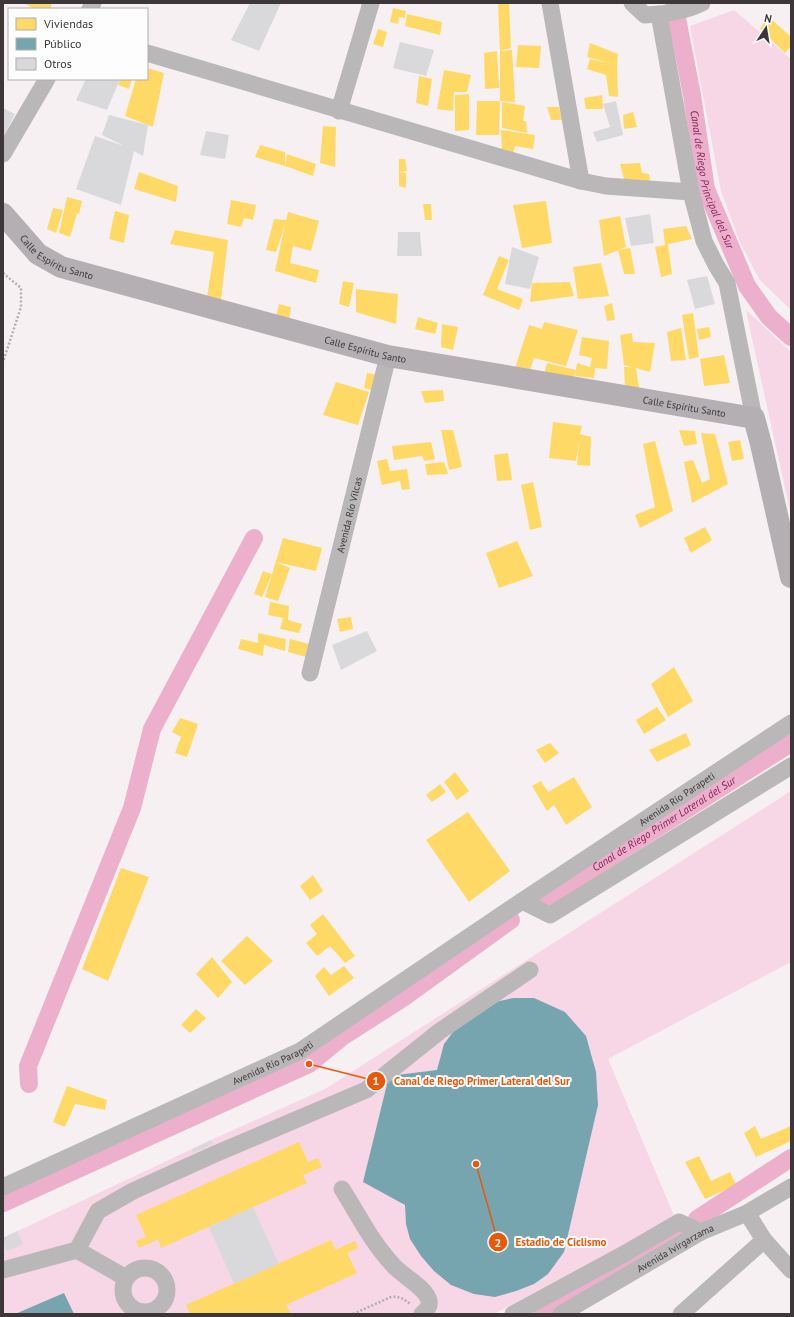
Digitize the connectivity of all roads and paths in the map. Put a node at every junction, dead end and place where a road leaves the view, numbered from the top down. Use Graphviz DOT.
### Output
graph roads {
  1 [pos="371,3"];
  2 [pos="550,3"];
  3 [pos="632,3"];
  4 [pos="702,3"];
  5 [pos="670,13"];
  6 [pos="148,53"];
  7 [pos="46,80"];
  8 [pos="339,111"];
  9 [pos="3,154"];
  10 [pos="580,181"];
  11 [pos="691,192"];
  12 [pos="3,214"];
  13 [pos="3,273"];
  14 [pos="388,356"];
  15 [pos="3,362"];
  16 [pos="754,418"];
  17 [pos="791,577"];
  18 [pos="310,673"];
  19 [pos="791,723"];
  20 [pos="791,766"];
  21 [pos="522,901"];
  22 [pos="530,970"];
  23 [pos="3,1187"];
  24 [pos="791,1187"];
  25 [pos="342,1189"];
  26 [pos="747,1213"];
  27 [pos="701,1232"];
  28 [pos="764,1240"];
  29 [pos="77,1250"];
  30 [pos="3,1270"];
  31 [pos="791,1270"];
  32 [pos="126,1278"];
  33 [pos="417,1310"];
  34 [pos="140,1313"];
  35 [pos="353,1314"];
  36 [pos="513,1314"];
  37 [pos="561,1314"];
  38 [pos="682,1314"];
  1 -- 8 [label="street"];
  2 -- 10 [label="street"];
  3 -- 5 [label="street"];
  4 -- 5 [label="street"];
  5 -- 11 [label="street"];
  6 -- 8 [label="street"];
  7 -- 9 [label="street"];
  8 -- 10 [label="street"];
  10 -- 11 [label="street"];
  11 -- 16 [label="street"];
  12 -- 14 [label="main road, Calle Espíritu Santo"];
  13 -- 15 [label="path"];
  14 -- 16 [label="main road, Calle Espíritu Santo"];
  14 -- 18 [label="street, Avenida Río Vilcas"];
  16 -- 17 [label="main road"];
  19 -- 21 [label="street, Avenida Río Parapeti"];
  20 -- 21 [label="street"];
  21 -- 23 [label="street, Avenida Río Parapeti"];
  22 -- 29 [label="street"];
  24 -- 26 [label="street, Avenida Ivirgarzama"];
  25 -- 33 [label="street"];
  26 -- 27 [label="street, Avenida Ivirgarzama"];
  26 -- 28 [label="street"];
  27 -- 36 [label="street"];
  27 -- 37 [label="street, Avenida Ivirgarzama"];
  28 -- 31 [label="street"];
  28 -- 38 [label="street"];
  29 -- 30 [label="street"];
  29 -- 32 [label="street"];
  32 -- 34 [label="street"];
  32 -- 34 [label="street"];
  33 -- 35 [label="path"];
}
